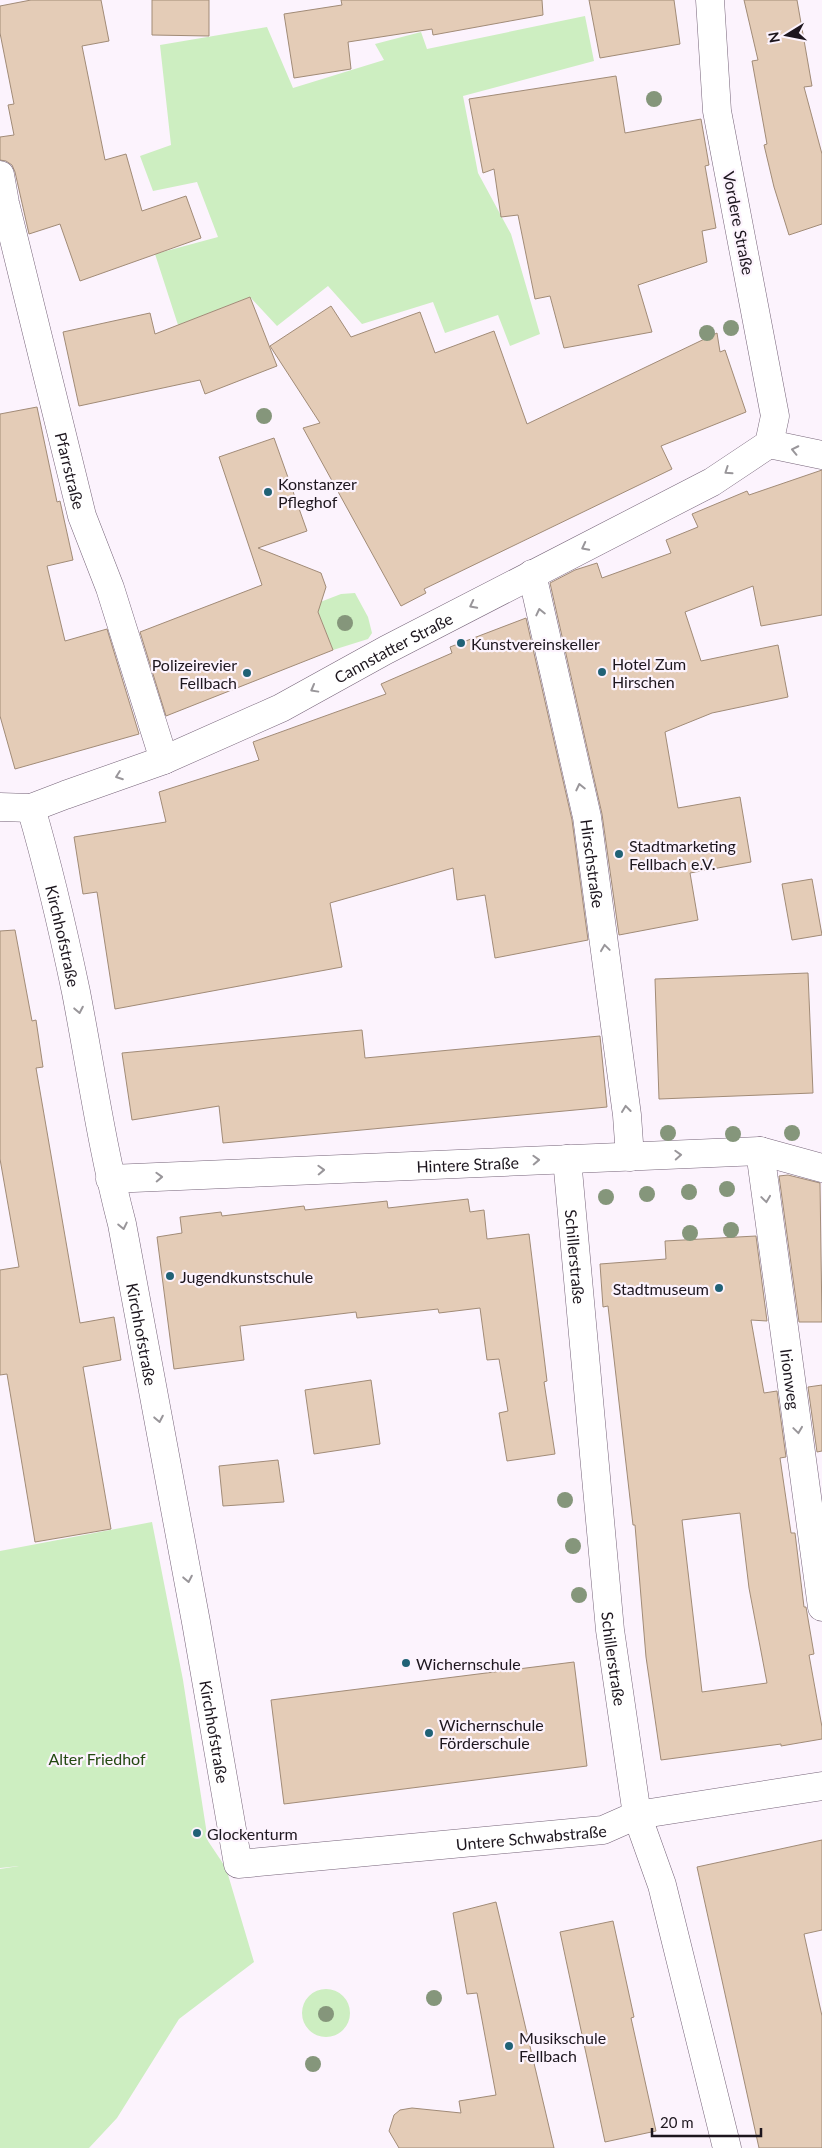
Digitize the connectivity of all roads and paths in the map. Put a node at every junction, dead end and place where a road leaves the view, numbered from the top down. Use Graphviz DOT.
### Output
graph roads {
  1 [pos="710,0"];
  2 [pos="0,175"];
  3 [pos="769,444"];
  4 [pos="822,455"];
  5 [pos="532,574"];
  6 [pos="164,760"];
  7 [pos="0,807"];
  8 [pos="31,808"];
  9 [pos="760,1151"];
  10 [pos="630,1157"];
  11 [pos="567,1159"];
  12 [pos="822,1168"];
  13 [pos="110,1179"];
  14 [pos="822,1607"];
  15 [pos="822,1786"];
  16 [pos="637,1815"];
  17 [pos="238,1864"];
  18 [pos="727,2148"];
  1 -- 3 [label="street, Vordere Straße"];
  2 -- 6 [label="street, Pfarrstraße"];
  4 -- 3 [label="street, one-way"];
  3 -- 5 [label="street, Cannstatter Straße, one-way"];
  5 -- 6 [label="street, Cannstatter Straße, one-way"];
  10 -- 5 [label="street, Hirschstraße, one-way"];
  6 -- 8 [label="street, Cannstatter Straße, one-way"];
  7 -- 8 [label="street, Cannstatter Straße"];
  8 -- 13 [label="street, Kirchhofstraße, one-way"];
  10 -- 9 [label="street, Hintere Straße, one-way"];
  9 -- 12 [label="street, Hintere Straße"];
  9 -- 14 [label="street, Irionweg, one-way"];
  10 -- 11 [label="street, Hintere Straße"];
  13 -- 11 [label="street, Hintere Straße, one-way"];
  11 -- 16 [label="street, Schillerstraße"];
  13 -- 17 [label="street, Kirchhofstraße, one-way"];
  15 -- 16 [label="street, Untere Schwabstraße"];
  16 -- 17 [label="street, Untere Schwabstraße"];
  16 -- 18 [label="street, Schillerstraße"];
}
